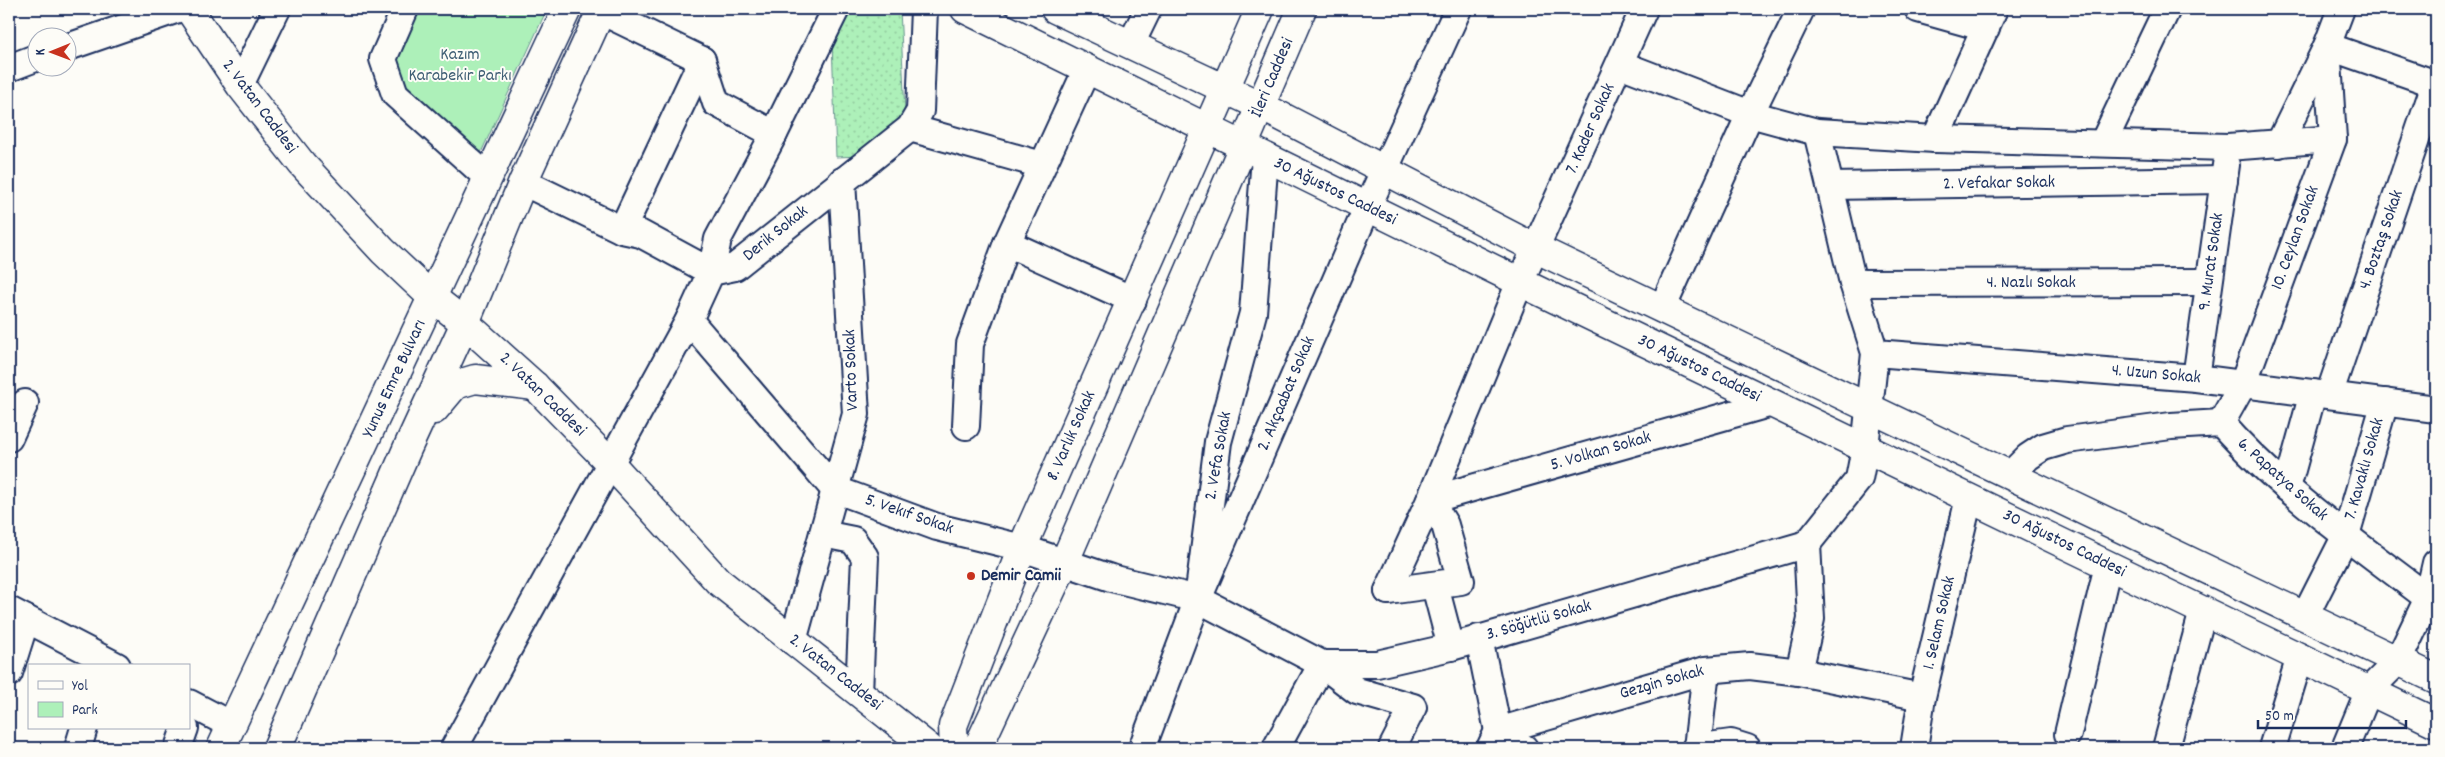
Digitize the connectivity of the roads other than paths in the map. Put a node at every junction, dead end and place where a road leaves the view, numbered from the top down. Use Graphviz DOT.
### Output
graph roads {
  1 [pos="178,9"];
  2 [pos="189,9"];
  3 [pos="277,9"];
  4 [pos="567,9"];
  5 [pos="836,9"];
  6 [pos="924,9"];
  7 [pos="965,9"];
  8 [pos="1054,9"];
  9 [pos="1148,9"];
  10 [pos="1260,9"];
  11 [pos="1302,9"];
  12 [pos="1458,9"];
  13 [pos="1644,9"];
  14 [pos="1801,9"];
  15 [pos="1918,9"];
  16 [pos="2167,9"];
  17 [pos="2341,9"];
  18 [pos="602,10"];
  19 [pos="396,12"];
  20 [pos="1990,18"];
  21 [pos="78,44"];
  22 [pos="1132,44"];
  23 [pos="2327,46"];
  24 [pos="702,60"];
  25 [pos="28,61"];
  26 [pos="1620,64"];
  27 [pos="9,68"];
  28 [pos="1087,69"];
  29 [pos="240,85"];
  30 [pos="2436,85"];
  31 [pos="1224,88"];
  32 [pos="1261,106"];
  33 [pos="1750,114"];
  34 [pos="910,128"];
  35 [pos="1207,130"];
  36 [pos="1818,132"];
  37 [pos="774,134"];
  38 [pos="1935,139"];
  39 [pos="2333,139"];
  40 [pos="2103,143"];
  41 [pos="2279,144"];
  42 [pos="2228,147"];
  43 [pos="1254,152"];
  44 [pos="1042,165"];
  45 [pos="487,177"];
  46 [pos="2224,180"];
  47 [pos="842,181"];
  48 [pos="523,182"];
  49 [pos="1830,186"];
  50 [pos="1376,190"];
  51 [pos="622,230"];
  52 [pos="1007,242"];
  53 [pos="1536,249"];
  54 [pos="710,272"];
  55 [pos="1520,282"];
  56 [pos="2209,282"];
  57 [pos="1853,283"];
  58 [pos="432,298"];
  59 [pos="1133,300"];
  60 [pos="1662,309"];
  61 [pos="690,320"];
  62 [pos="465,323"];
  63 [pos="1875,353"];
  64 [pos="2196,378"];
  65 [pos="2243,384"];
  66 [pos="535,386"];
  67 [pos="2321,394"];
  68 [pos="2385,402"];
  69 [pos="25,403"];
  70 [pos="1772,403"];
  71 [pos="2434,403"];
  72 [pos="1870,408"];
  73 [pos="2221,423"];
  74 [pos="966,426"];
  75 [pos="9,438"];
  76 [pos="1865,448"];
  77 [pos="407,449"];
  78 [pos="610,463"];
  79 [pos="2010,475"];
  80 [pos="2286,488"];
  81 [pos="834,489"];
  82 [pos="1969,498"];
  83 [pos="1430,500"];
  84 [pos="823,534"];
  85 [pos="2346,535"];
  86 [pos="1807,544"];
  87 [pos="1022,548"];
  88 [pos="1065,561"];
  89 [pos="2436,563"];
  90 [pos="2108,565"];
  91 [pos="1435,586"];
  92 [pos="2428,598"];
  93 [pos="1198,599"];
  94 [pos="2203,611"];
  95 [pos="17,614"];
  96 [pos="2305,616"];
  97 [pos="1479,638"];
  98 [pos="793,641"];
  99 [pos="1451,647"];
  100 [pos="2300,657"];
  101 [pos="2398,661"];
  102 [pos="109,664"];
  103 [pos="1322,664"];
  104 [pos="1706,670"];
  105 [pos="1798,672"];
  106 [pos="9,673"];
  107 [pos="2436,679"];
  108 [pos="2369,690"];
  109 [pos="859,692"];
  110 [pos="1922,697"];
  111 [pos="190,715"];
  112 [pos="2436,723"];
  113 [pos="83,730"];
  114 [pos="184,730"];
  115 [pos="2068,734"];
  116 [pos="226,737"];
  117 [pos="1494,740"];
  118 [pos="460,744"];
  119 [pos="78,748"];
  120 [pos="178,748"];
  121 [pos="277,748"];
  122 [pos="929,748"];
  123 [pos="954,748"];
  124 [pos="975,748"];
  125 [pos="1142,748"];
  126 [pos="1276,748"];
  127 [pos="1392,748"];
  128 [pos="1524,748"];
  129 [pos="1697,748"];
  130 [pos="1747,748"];
  131 [pos="1914,748"];
  132 [pos="2166,748"];
  133 [pos="2272,748"];
  134 [pos="2345,748"];
  1 -- 21 [label="street"];
  2 -- 29 [label="main road, 2. Vatan Caddesi"];
  3 -- 29 [label="street"];
  4 -- 45 [label="main road, Yunus Emre Bulvarı"];
  5 -- 37 [label="street"];
  6 -- 34 [label="street, Derik Sokak"];
  7 -- 28 [label="main road, 30 Ağustos Caddesi"];
  8 -- 22 [label="main road, 30 Ağustos Caddesi"];
  9 -- 22 [label="street"];
  10 -- 31 [label="main road"];
  11 -- 32 [label="main road, İleri Caddesi"];
  12 -- 50 [label="street, 2. Akçaabat Sokak"];
  13 -- 26 [label="street, 7. Kader Sokak"];
  14 -- 33 [label="street"];
  15 -- 20 [label="street"];
  16 -- 40 [label="street"];
  17 -- 23 [label="street"];
  18 -- 24 [label="street"];
  18 -- 48 [label="main road"];
  19 -- 45 [label="street"];
  20 -- 38 [label="street"];
  22 -- 31 [label="main road, 30 Ağustos Caddesi"];
  23 -- 30 [label="street"];
  23 -- 39 [label="street, 10. Ceylan Sokak"];
  23 -- 41 [label="street"];
  24 -- 37 [label="street"];
  24 -- 51 [label="street"];
  25 -- 27 [label="street"];
  26 -- 33 [label="street"];
  26 -- 53 [label="street, 7. Kader Sokak"];
  28 -- 35 [label="main road, 30 Ağustos Caddesi"];
  28 -- 44 [label="street"];
  29 -- 58 [label="main road, 2. Vatan Caddesi"];
  30 -- 67 [label="street, 4. Boztaş Sokak"];
  31 -- 32 [label="main road, 30 Ağustos Caddesi"];
  31 -- 35 [label="main road"];
  32 -- 43 [label="main road, İleri Caddesi"];
  32 -- 50 [label="main road, 30 Ağustos Caddesi"];
  33 -- 36 [label="street"];
  33 -- 60 [label="street"];
  34 -- 44 [label="street"];
  34 -- 47 [label="street, Derik Sokak"];
  35 -- 43 [label="main road, 30 Ağustos Caddesi"];
  35 -- 59 [label="main road, 8. Varlık Sokak"];
  36 -- 38 [label="street"];
  36 -- 49 [label="street"];
  37 -- 54 [label="street"];
  38 -- 40 [label="street"];
  39 -- 41 [label="street"];
  39 -- 65 [label="street, 10. Ceylan Sokak"];
  40 -- 42 [label="street"];
  41 -- 42 [label="street"];
  42 -- 46 [label="street, 9. Murat Sokak"];
  43 -- 50 [label="main road, 30 Ağustos Caddesi"];
  43 -- 88 [label="main road"];
  43 -- 93 [label="street, 2. Vefa Sokak"];
  44 -- 52 [label="street"];
  45 -- 58 [label="main road, Yunus Emre Bulvarı"];
  46 -- 49 [label="street, 2. Vefakar Sokak"];
  46 -- 56 [label="street, 9. Murat Sokak"];
  47 -- 54 [label="street, Derik Sokak"];
  47 -- 81 [label="street, Varto Sokak"];
  48 -- 51 [label="street"];
  48 -- 62 [label="main road"];
  49 -- 57 [label="street"];
  50 -- 53 [label="main road, 30 Ağustos Caddesi"];
  50 -- 55 [label="main road, 30 Ağustos Caddesi"];
  50 -- 93 [label="street, 2. Akçaabat Sokak"];
  51 -- 54 [label="street"];
  52 -- 59 [label="street"];
  52 -- 74 [label="street"];
  53 -- 55 [label="street"];
  53 -- 60 [label="main road, 30 Ağustos Caddesi"];
  54 -- 61 [label="street"];
  55 -- 70 [label="main road, 30 Ağustos Caddesi"];
  55 -- 83 [label="street"];
  56 -- 57 [label="street, 4. Nazlı Sokak"];
  56 -- 64 [label="street, 9. Murat Sokak"];
  57 -- 63 [label="street"];
  58 -- 62 [label="main road, 2. Vatan Caddesi"];
  58 -- 116 [label="main road, Yunus Emre Bulvarı"];
  59 -- 87 [label="main road, 8. Varlık Sokak"];
  60 -- 72 [label="main road, 30 Ağustos Caddesi"];
  61 -- 78 [label="street"];
  61 -- 81 [label="street, 5. Vekıf Sokak"];
  62 -- 66 [label="main road, 2. Vatan Caddesi"];
  62 -- 77 [label="main road"];
  63 -- 64 [label="street, 4. Uzun Sokak"];
  63 -- 72 [label="street"];
  64 -- 65 [label="street, 4. Uzun Sokak"];
  65 -- 67 [label="street, 4. Uzun Sokak"];
  65 -- 73 [label="street, 10. Ceylan Sokak"];
  66 -- 77 [label="main road"];
  66 -- 78 [label="main road, 2. Vatan Caddesi"];
  67 -- 68 [label="street, 4. Uzun Sokak"];
  67 -- 80 [label="street, 4. Boztaş Sokak"];
  68 -- 71 [label="street, 4. Uzun Sokak"];
  68 -- 85 [label="street, 7. Kavaklı Sokak"];
  69 -- 75 [label="street"];
  70 -- 76 [label="main road, 30 Ağustos Caddesi"];
  70 -- 83 [label="street, 5. Volkan Sokak"];
  72 -- 76 [label="street"];
  72 -- 79 [label="main road, 30 Ağustos Caddesi"];
  73 -- 79 [label="street, 6. Papatya Sokak"];
  73 -- 80 [label="street, 6. Papatya Sokak"];
  76 -- 82 [label="main road, 30 Ağustos Caddesi"];
  76 -- 86 [label="street"];
  77 -- 121 [label="main road"];
  78 -- 98 [label="main road, 2. Vatan Caddesi"];
  78 -- 118 [label="street"];
  79 -- 96 [label="main road, 30 Ağustos Caddesi"];
  80 -- 85 [label="street, 6. Papatya Sokak"];
  81 -- 84 [label="street, Varto Sokak"];
  81 -- 87 [label="street, 5. Vekıf Sokak"];
  82 -- 90 [label="main road, 30 Ağustos Caddesi"];
  82 -- 110 [label="street, 1. Selam Sokak"];
  83 -- 91 [label="street"];
  83 -- 91 [label="street"];
  84 -- 98 [label="street, Varto Sokak"];
  84 -- 109 [label="street"];
  85 -- 92 [label="street, 6. Papatya Sokak"];
  85 -- 96 [label="street, 7. Kavaklı Sokak"];
  86 -- 97 [label="street, 3. Söğütlü Sokak"];
  86 -- 105 [label="street"];
  87 -- 88 [label="street, 5. Vekıf Sokak"];
  87 -- 123 [label="main road, 8. Varlık Sokak"];
  88 -- 93 [label="street, 5. Vekıf Sokak"];
  88 -- 124 [label="main road"];
  89 -- 92 [label="street"];
  90 -- 94 [label="main road, 30 Ağustos Caddesi"];
  90 -- 115 [label="street"];
  91 -- 99 [label="street"];
  92 -- 101 [label="street"];
  93 -- 103 [label="street, 3. Söğütlü Sokak"];
  93 -- 125 [label="street, 2. Vefa Sokak"];
  94 -- 100 [label="main road, 30 Ağustos Caddesi"];
  94 -- 132 [label="street"];
  95 -- 102 [label="street"];
  95 -- 106 [label="street"];
  96 -- 101 [label="main road, 30 Ağustos Caddesi"];
  97 -- 99 [label="street, 3. Söğütlü Sokak"];
  97 -- 117 [label="street"];
  98 -- 109 [label="main road, 2. Vatan Caddesi"];
  99 -- 103 [label="street, 3. Söğütlü Sokak"];
  100 -- 108 [label="main road, 30 Ağustos Caddesi"];
  100 -- 133 [label="street"];
  101 -- 107 [label="main road, 30 Ağustos Caddesi"];
  101 -- 108 [label="street"];
  103 -- 126 [label="street"];
  103 -- 127 [label="street"];
  104 -- 105 [label="street, Gezgin Sokak"];
  104 -- 117 [label="street, Gezgin Sokak"];
  104 -- 129 [label="street"];
  105 -- 110 [label="street, Gezgin Sokak"];
  108 -- 112 [label="main road, 30 Ağustos Caddesi"];
  108 -- 134 [label="street"];
  109 -- 122 [label="main road, 2. Vatan Caddesi"];
  110 -- 131 [label="street, 1. Selam Sokak"];
  111 -- 116 [label="street"];
  113 -- 119 [label="street"];
  114 -- 120 [label="street"];
  117 -- 128 [label="street"];
  129 -- 130 [label="street"];
}
